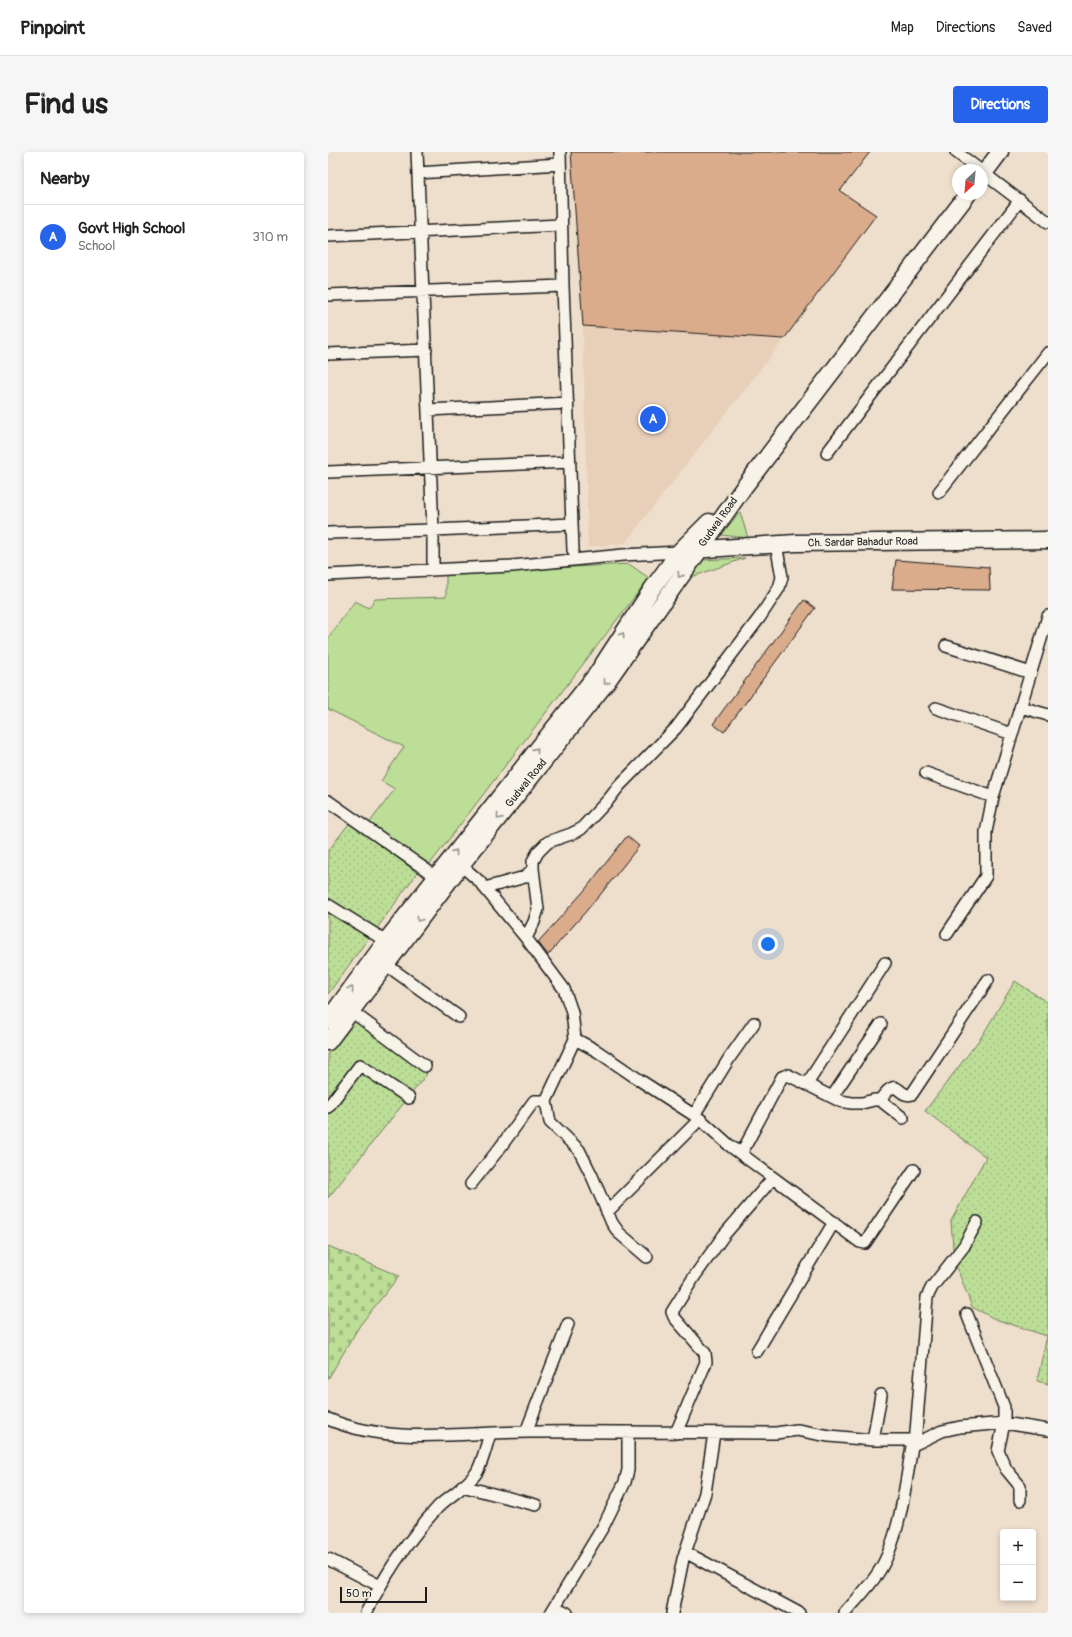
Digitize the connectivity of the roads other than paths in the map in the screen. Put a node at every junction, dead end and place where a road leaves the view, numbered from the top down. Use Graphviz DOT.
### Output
graph roads {
  1 [pos="417,152"];
  2 [pos="560,152"];
  3 [pos="956,152"];
  4 [pos="1000,152"];
  5 [pos="560,164"];
  6 [pos="971,164"];
  7 [pos="988,166"];
  8 [pos="418,173"];
  9 [pos="988,177"];
  10 [pos="963,200"];
  11 [pos="1020,200"];
  12 [pos="1048,222"];
  13 [pos="561,225"];
  14 [pos="421,232"];
  15 [pos="328,236"];
  16 [pos="563,286"];
  17 [pos="423,291"];
  18 [pos="328,295"];
  19 [pos="426,350"];
  20 [pos="1048,353"];
  21 [pos="328,354"];
  22 [pos="568,403"];
  23 [pos="428,410"];
  24 [pos="827,454"];
  25 [pos="570,462"];
  26 [pos="431,467"];
  27 [pos="328,472"];
  28 [pos="744,487"];
  29 [pos="939,492"];
  30 [pos="572,524"];
  31 [pos="433,530"];
  32 [pos="328,533"];
  33 [pos="1048,540"];
  34 [pos="776,544"];
  35 [pos="573,550"];
  36 [pos="698,550"];
  37 [pos="678,552"];
  38 [pos="433,564"];
  39 [pos="328,575"];
  40 [pos="1048,616"];
  41 [pos="946,646"];
  42 [pos="1043,649"];
  43 [pos="1031,673"];
  44 [pos="1020,707"];
  45 [pos="936,708"];
  46 [pos="1048,715"];
  47 [pos="1012,734"];
  48 [pos="926,773"];
  49 [pos="993,797"];
  50 [pos="328,801"];
  51 [pos="461,865"];
  52 [pos="532,869"];
  53 [pos="441,880"];
  54 [pos="485,888"];
  55 [pos="328,905"];
  56 [pos="947,934"];
  57 [pos="526,938"];
  58 [pos="386,940"];
  59 [pos="886,963"];
  60 [pos="386,964"];
  61 [pos="988,980"];
  62 [pos="351,1011"];
  63 [pos="459,1018"];
  64 [pos="328,1020"];
  65 [pos="754,1023"];
  66 [pos="881,1024"];
  67 [pos="576,1039"];
  68 [pos="328,1042"];
  69 [pos="425,1066"];
  70 [pos="807,1084"];
  71 [pos="832,1097"];
  72 [pos="409,1098"];
  73 [pos="880,1100"];
  74 [pos="546,1101"];
  75 [pos="328,1107"];
  76 [pos="697,1117"];
  77 [pos="903,1118"];
  78 [pos="741,1154"];
  79 [pos="914,1170"];
  80 [pos="773,1178"];
  81 [pos="471,1184"];
  82 [pos="607,1212"];
  83 [pos="834,1222"];
  84 [pos="977,1222"];
  85 [pos="647,1257"];
  86 [pos="967,1314"];
  87 [pos="568,1324"];
  88 [pos="757,1351"];
  89 [pos="881,1395"];
  90 [pos="328,1418"];
  91 [pos="1004,1423"];
  92 [pos="1048,1430"];
  93 [pos="526,1432"];
  94 [pos="628,1432"];
  95 [pos="676,1433"];
  96 [pos="714,1433"];
  97 [pos="490,1434"];
  98 [pos="873,1440"];
  99 [pos="914,1442"];
  100 [pos="462,1486"];
  101 [pos="1020,1500"];
  102 [pos="536,1505"];
  103 [pos="685,1552"];
  104 [pos="328,1559"];
  105 [pos="380,1586"];
  106 [pos="553,1610"];
  107 [pos="366,1613"];
  108 [pos="567,1613"];
  109 [pos="672,1613"];
  110 [pos="799,1613"];
  111 [pos="845,1613"];
  1 -- 8 [label="street"];
  2 -- 5 [label="street"];
  3 -- 6 [label="street"];
  4 -- 7 [label="main road"];
  5 -- 8 [label="street"];
  5 -- 13 [label="street"];
  8 -- 14 [label="street"];
  9 -- 11 [label="street"];
  10 -- 28 [label="main road"];
  11 -- 12 [label="street"];
  11 -- 24 [label="street"];
  13 -- 14 [label="street"];
  13 -- 16 [label="street"];
  14 -- 15 [label="street"];
  14 -- 17 [label="street"];
  16 -- 17 [label="street"];
  16 -- 22 [label="street"];
  17 -- 18 [label="street"];
  17 -- 19 [label="street"];
  19 -- 21 [label="street"];
  19 -- 23 [label="street"];
  20 -- 29 [label="street"];
  22 -- 23 [label="street"];
  22 -- 25 [label="street"];
  23 -- 26 [label="street"];
  25 -- 26 [label="street"];
  25 -- 30 [label="street"];
  26 -- 27 [label="street"];
  26 -- 31 [label="street"];
  28 -- 36 [label="main road, Gudwal Road"];
  28 -- 37 [label="main road, Gudwal Road"];
  30 -- 31 [label="street"];
  30 -- 35 [label="street"];
  31 -- 32 [label="street"];
  31 -- 38 [label="street"];
  33 -- 34 [label="main road, Ch. Sardar Bahadur Road"];
  34 -- 36 [label="main road, Ch. Sardar Bahadur Road"];
  34 -- 52 [label="street"];
  36 -- 37 [label="main road, Ch. Sardar Bahadur Road"];
  36 -- 51 [label="main road, Gudwal Road, one-way"];
  37 -- 39 [label="street"];
  53 -- 37 [label="main road, Gudwal Road, one-way"];
  40 -- 42 [label="street"];
  41 -- 43 [label="street"];
  42 -- 43 [label="street"];
  43 -- 44 [label="street"];
  44 -- 46 [label="street"];
  44 -- 47 [label="street"];
  45 -- 47 [label="street"];
  47 -- 49 [label="street"];
  48 -- 49 [label="street"];
  49 -- 56 [label="street"];
  50 -- 53 [label="street"];
  51 -- 53 [label="main road, Gudwal Road"];
  51 -- 54 [label="street"];
  52 -- 54 [label="street"];
  52 -- 57 [label="street"];
  53 -- 58 [label="main road, Gudwal Road"];
  53 -- 60 [label="main road, Gudwal Road, one-way"];
  54 -- 57 [label="street"];
  55 -- 58 [label="street"];
  57 -- 67 [label="street"];
  64 -- 58 [label="main road, Gudwal Road, one-way"];
  59 -- 70 [label="street"];
  60 -- 62 [label="main road, Gudwal Road"];
  60 -- 63 [label="street"];
  61 -- 73 [label="street"];
  62 -- 68 [label="main road, Gudwal Road"];
  62 -- 69 [label="street"];
  65 -- 76 [label="street"];
  66 -- 71 [label="street"];
  67 -- 74 [label="street"];
  67 -- 76 [label="street"];
  70 -- 71 [label="street"];
  70 -- 78 [label="street"];
  71 -- 73 [label="street"];
  72 -- 75 [label="street"];
  73 -- 77 [label="street"];
  74 -- 81 [label="street"];
  74 -- 82 [label="street"];
  76 -- 78 [label="street"];
  76 -- 82 [label="street"];
  78 -- 80 [label="street"];
  79 -- 83 [label="street"];
  80 -- 83 [label="street"];
  80 -- 95 [label="street"];
  82 -- 85 [label="street"];
  83 -- 88 [label="street"];
  84 -- 99 [label="street"];
  86 -- 91 [label="street"];
  87 -- 93 [label="street"];
  89 -- 98 [label="street"];
  90 -- 97 [label="street"];
  91 -- 92 [label="street"];
  91 -- 99 [label="street"];
  91 -- 101 [label="street"];
  93 -- 94 [label="street"];
  93 -- 97 [label="street"];
  94 -- 95 [label="street"];
  94 -- 106 [label="street"];
  95 -- 96 [label="street"];
  96 -- 98 [label="street"];
  96 -- 103 [label="street"];
  97 -- 100 [label="street"];
  98 -- 99 [label="street"];
  99 -- 111 [label="street"];
  100 -- 102 [label="street"];
  100 -- 105 [label="street"];
  103 -- 109 [label="street"];
  103 -- 110 [label="street"];
  104 -- 105 [label="street"];
  105 -- 107 [label="street"];
  106 -- 108 [label="street"];
}
